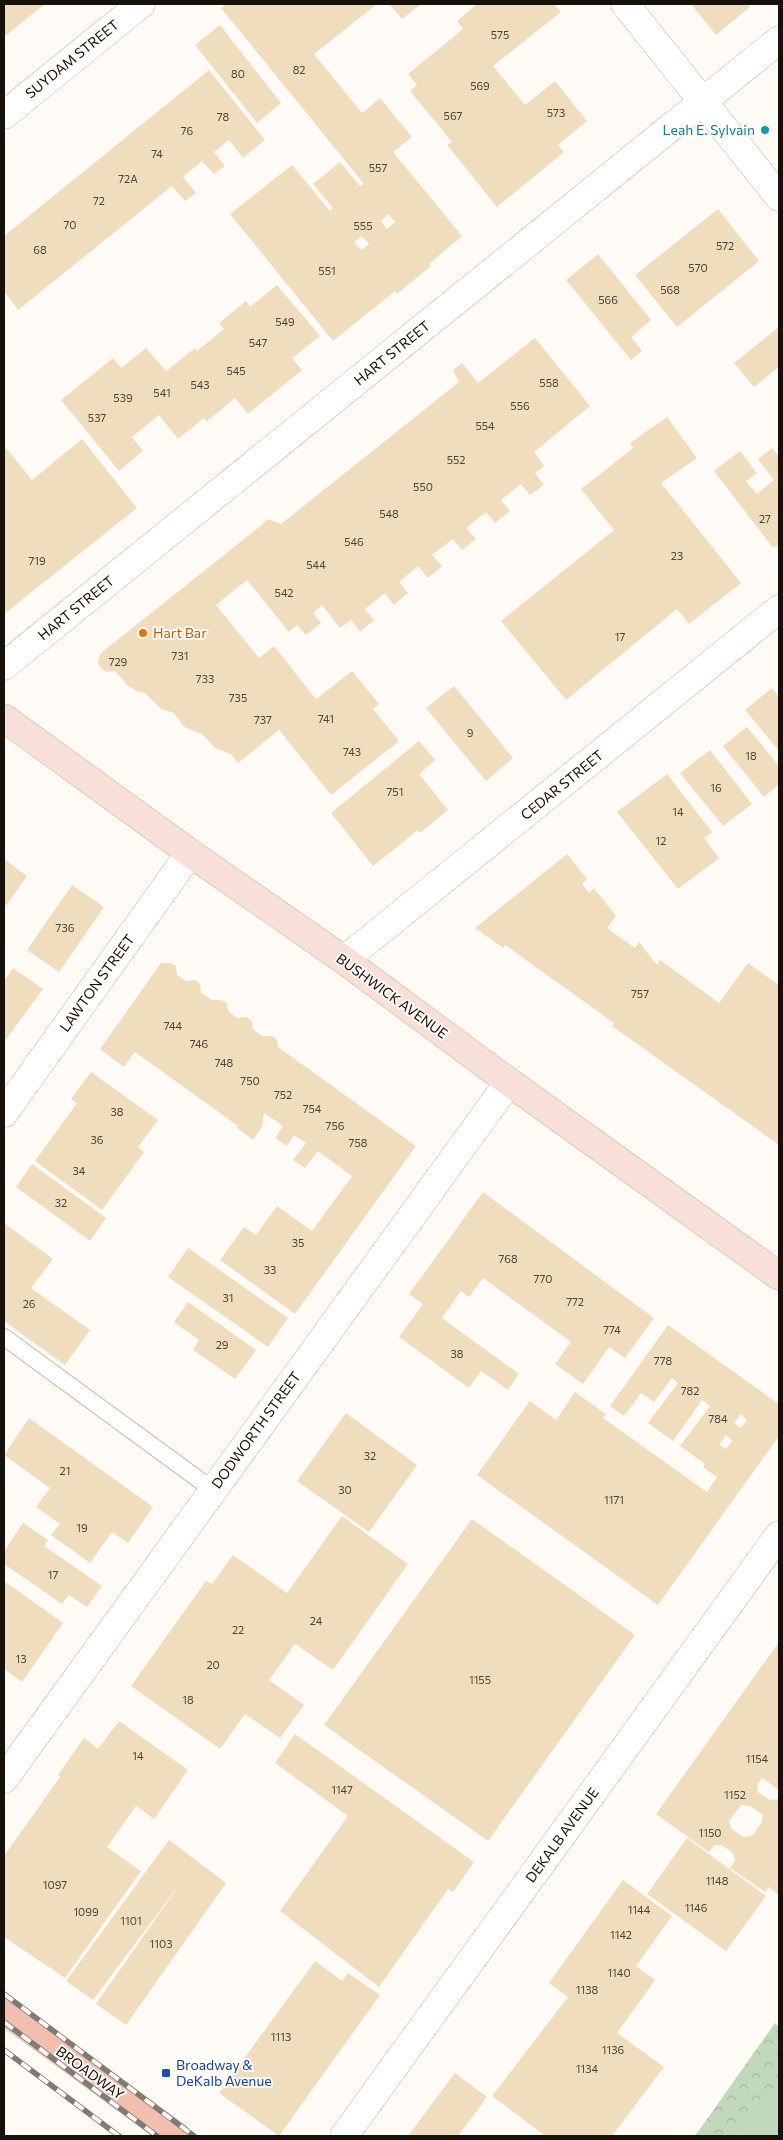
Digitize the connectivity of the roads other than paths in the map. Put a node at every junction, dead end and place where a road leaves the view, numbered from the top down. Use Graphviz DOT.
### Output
graph roads {
  1 [pos="141,4"];
  2 [pos="625,4"];
  3 [pos="779,40"];
  4 [pos="703,102"];
  5 [pos="4,115"];
  6 [pos="779,197"];
  7 [pos="779,609"];
  8 [pos="4,666"];
  9 [pos="4,718"];
  10 [pos="190,853"];
  11 [pos="344,960"];
  12 [pos="509,1082"];
  13 [pos="4,1113"];
  14 [pos="779,1276"];
  15 [pos="4,1337"];
  16 [pos="213,1490"];
  17 [pos="779,1535"];
  18 [pos="4,1779"];
  19 [pos="4,2010"];
  20 [pos="176,2136"];
  21 [pos="344,2136"];
  1 -- 5 [label="street, SUYDAM STREET"];
  2 -- 4 [label="street"];
  3 -- 4 [label="street, HART STREET"];
  4 -- 6 [label="street"];
  4 -- 8 [label="street, HART STREET"];
  7 -- 11 [label="street, CEDAR STREET"];
  9 -- 10 [label="main road, BUSHWICK AVENUE"];
  10 -- 11 [label="main road, BUSHWICK AVENUE"];
  10 -- 13 [label="street, LAWTON STREET"];
  11 -- 12 [label="main road, BUSHWICK AVENUE"];
  12 -- 14 [label="main road, BUSHWICK AVENUE"];
  12 -- 16 [label="street, DODWORTH STREET"];
  15 -- 16 [label="lane"];
  16 -- 18 [label="street, DODWORTH STREET"];
  17 -- 21 [label="street, DEKALB AVENUE"];
  19 -- 20 [label="main road, BROADWAY"];
}
